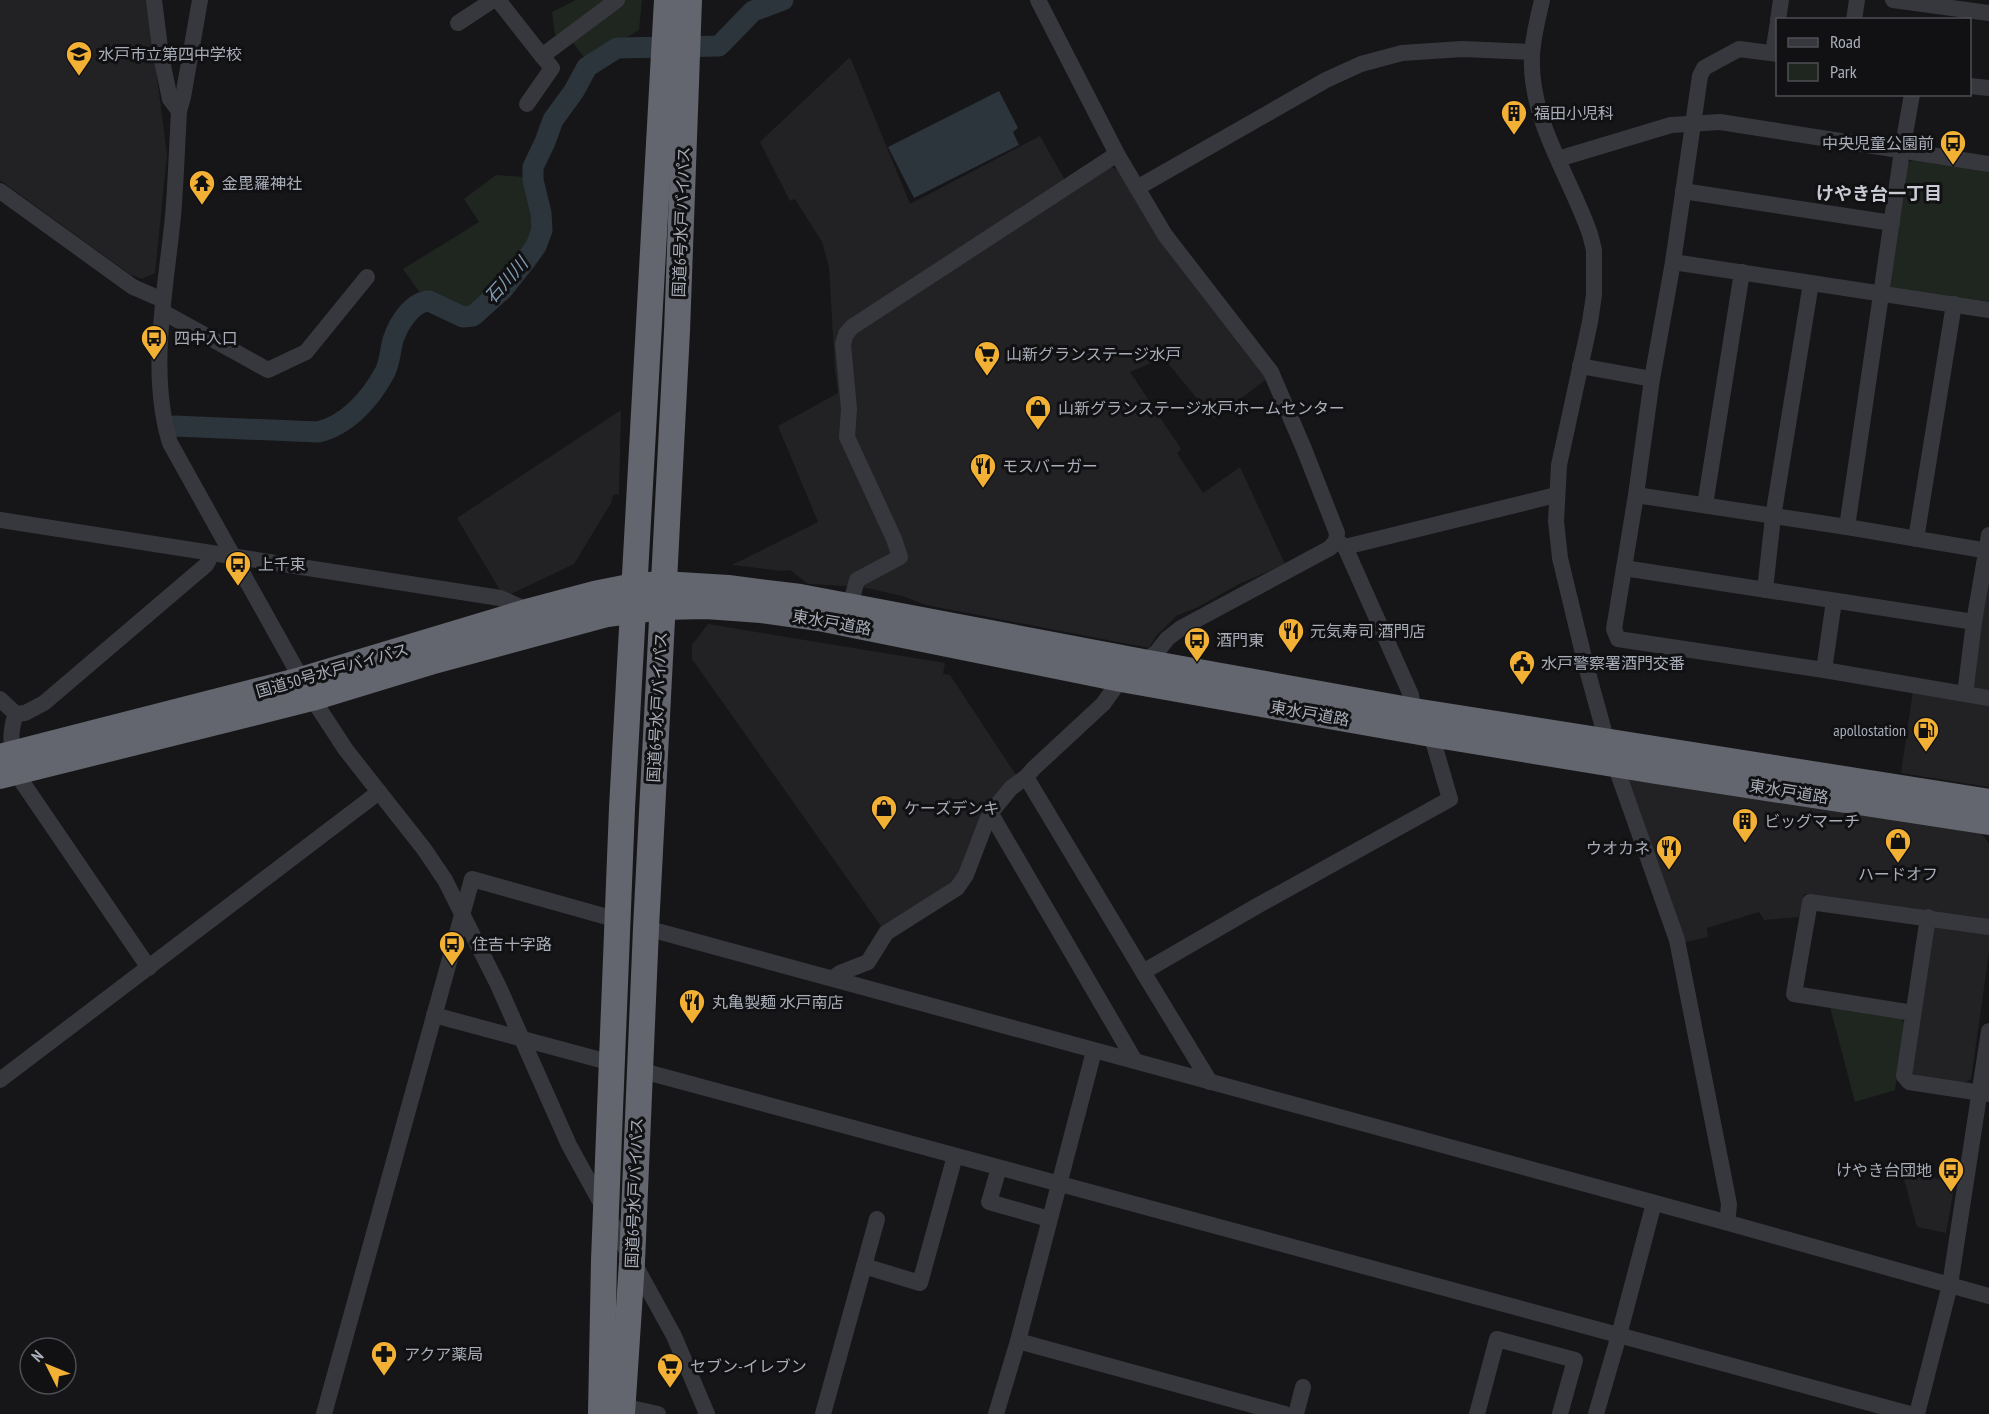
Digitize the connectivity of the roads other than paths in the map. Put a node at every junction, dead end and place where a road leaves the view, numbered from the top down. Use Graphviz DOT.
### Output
graph roads {
  1 [pos="154,0"];
  2 [pos="200,0"];
  3 [pos="493,0"];
  4 [pos="498,0"];
  5 [pos="617,0"];
  6 [pos="667,0"];
  7 [pos="690,0"];
  8 [pos="1038,0"];
  9 [pos="1542,0"];
  10 [pos="1780,0"];
  11 [pos="1857,0"];
  12 [pos="1893,0"];
  13 [pos="1928,2"];
  14 [pos="473,5"];
  15 [pos="1989,13"];
  16 [pos="1778,18"];
  17 [pos="1854,18"];
  18 [pos="458,23"];
  19 [pos="677,32"];
  20 [pos="1532,52"];
  21 [pos="1775,54"];
  22 [pos="542,56"];
  23 [pos="675,63"];
  24 [pos="1971,86"];
  25 [pos="1989,88"];
  26 [pos="1912,96"];
  27 [pos="527,104"];
  28 [pos="179,111"];
  29 [pos="1693,122"];
  30 [pos="1902,151"];
  31 [pos="1117,154"];
  32 [pos="1558,159"];
  33 [pos="1989,164"];
  34 [pos="1137,188"];
  35 [pos="0,191"];
  36 [pos="1683,191"];
  37 [pos="1892,223"];
  38 [pos="1673,262"];
  39 [pos="1742,272"];
  40 [pos="367,277"];
  41 [pos="1811,284"];
  42 [pos="1882,293"];
  43 [pos="1953,304"];
  44 [pos="163,306"];
  45 [pos="1989,310"];
  46 [pos="1580,366"];
  47 [pos="1652,380"];
  48 [pos="1556,495"];
  49 [pos="1636,495"];
  50 [pos="1705,506"];
  51 [pos="1773,517"];
  52 [pos="0,520"];
  53 [pos="1847,527"];
  54 [pos="1916,539"];
  55 [pos="1337,545"];
  56 [pos="1988,546"];
  57 [pos="212,554"];
  58 [pos="235,557"];
  59 [pos="1624,568"];
  60 [pos="1765,590"];
  61 [pos="663,595"];
  62 [pos="633,597"];
  63 [pos="1834,601"];
  64 [pos="850,606"];
  65 [pos="530,611"];
  66 [pos="1974,622"];
  67 [pos="1143,662"];
  68 [pos="1824,670"];
  69 [pos="1121,679"];
  70 [pos="307,689"];
  71 [pos="1965,694"];
  72 [pos="1989,698"];
  73 [pos="0,699"];
  74 [pos="1414,711"];
  75 [pos="16,714"];
  76 [pos="1431,734"];
  77 [pos="1611,753"];
  78 [pos="7,765"];
  79 [pos="1026,777"];
  80 [pos="379,792"];
  81 [pos="1989,802"];
  82 [pos="991,814"];
  83 [pos="1989,822"];
  84 [pos="462,911"];
  85 [pos="1928,917"];
  86 [pos="618,920"];
  87 [pos="1989,927"];
  88 [pos="646,928"];
  89 [pos="149,968"];
  90 [pos="1143,972"];
  91 [pos="833,978"];
  92 [pos="1913,1014"];
  93 [pos="434,1015"];
  94 [pos="1989,1031"];
  95 [pos="521,1039"];
  96 [pos="1094,1051"];
  97 [pos="1135,1061"];
  98 [pos="612,1063"];
  99 [pos="639,1070"];
  100 [pos="0,1080"];
  101 [pos="1210,1082"];
  102 [pos="1984,1093"];
  103 [pos="955,1156"];
  104 [pos="999,1168"];
  105 [pos="1058,1184"];
  106 [pos="1654,1203"];
  107 [pos="606,1215"];
  108 [pos="877,1219"];
  109 [pos="1049,1219"];
  110 [pos="1725,1222"];
  111 [pos="632,1262"];
  112 [pos="864,1266"];
  113 [pos="1950,1286"];
  114 [pos="1989,1296"];
  115 [pos="1619,1335"];
  116 [pos="1018,1341"];
  117 [pos="1304,1387"];
  118 [pos="615,1411"];
  119 [pos="324,1414"];
  120 [pos="658,1414"];
  121 [pos="706,1414"];
  122 [pos="823,1414"];
  123 [pos="996,1414"];
  124 [pos="1285,1414"];
  125 [pos="1296,1414"];
  126 [pos="1477,1414"];
  127 [pos="1560,1414"];
  128 [pos="1596,1414"];
  129 [pos="1910,1414"];
  130 [pos="1917,1414"];
  1 -- 28 [label="street"];
  2 -- 28 [label="street"];
  3 -- 14 [label="street"];
  4 -- 22 [label="street"];
  5 -- 22 [label="street"];
  6 -- 19 [label="highway, 国道6号水戸バイパス"];
  7 -- 19 [label="highway, 国道6号水戸バイパス"];
  8 -- 31 [label="street"];
  9 -- 20 [label="street"];
  10 -- 16 [label="street"];
  11 -- 17 [label="street"];
  12 -- 13 [label="street"];
  13 -- 15 [label="street"];
  14 -- 18 [label="street"];
  19 -- 23 [label="highway, 国道6号水戸バイパス"];
  20 -- 32 [label="street"];
  20 -- 34 [label="street"];
  21 -- 29 [label="street"];
  22 -- 27 [label="street"];
  23 -- 61 [label="highway, 国道6号水戸バイパス"];
  23 -- 62 [label="highway, 国道6号水戸バイパス"];
  24 -- 25 [label="street"];
  26 -- 30 [label="street"];
  28 -- 44 [label="street"];
  29 -- 30 [label="street"];
  29 -- 32 [label="street"];
  29 -- 36 [label="street"];
  30 -- 33 [label="street"];
  30 -- 37 [label="street"];
  31 -- 34 [label="street"];
  31 -- 64 [label="street"];
  32 -- 46 [label="street"];
  34 -- 55 [label="street"];
  35 -- 44 [label="street"];
  36 -- 37 [label="street"];
  36 -- 38 [label="street"];
  37 -- 42 [label="street"];
  38 -- 39 [label="street"];
  38 -- 47 [label="street"];
  39 -- 41 [label="street"];
  39 -- 50 [label="street"];
  40 -- 44 [label="street"];
  41 -- 42 [label="street"];
  41 -- 51 [label="street"];
  42 -- 43 [label="street"];
  42 -- 53 [label="street"];
  43 -- 45 [label="street"];
  43 -- 54 [label="street"];
  44 -- 58 [label="street"];
  46 -- 47 [label="street"];
  46 -- 48 [label="street"];
  47 -- 49 [label="street"];
  48 -- 55 [label="street"];
  48 -- 77 [label="street"];
  49 -- 50 [label="street"];
  49 -- 59 [label="street"];
  50 -- 51 [label="street"];
  51 -- 53 [label="street"];
  51 -- 60 [label="street"];
  52 -- 57 [label="street"];
  53 -- 54 [label="street"];
  54 -- 56 [label="street"];
  55 -- 67 [label="street"];
  55 -- 74 [label="street"];
  56 -- 66 [label="street"];
  57 -- 58 [label="street"];
  57 -- 75 [label="street"];
  58 -- 65 [label="street"];
  58 -- 70 [label="street"];
  59 -- 60 [label="street"];
  59 -- 68 [label="street"];
  60 -- 63 [label="street"];
  61 -- 62 [label="highway, 東水戸道路"];
  61 -- 64 [label="highway, 東水戸道路"];
  61 -- 69 [label="highway, 東水戸道路"];
  61 -- 88 [label="highway, 国道6号水戸バイパス"];
  62 -- 65 [label="highway, 国道50号水戸バイパス"];
  62 -- 70 [label="highway, 国道50号水戸バイパス"];
  62 -- 86 [label="highway, 国道6号水戸バイパス"];
  63 -- 66 [label="street"];
  63 -- 68 [label="street"];
  64 -- 67 [label="highway, 東水戸道路"];
  65 -- 70 [label="highway, 国道50号水戸バイパス"];
  66 -- 71 [label="street"];
  67 -- 69 [label="street"];
  67 -- 74 [label="highway, 東水戸道路"];
  68 -- 71 [label="street"];
  69 -- 76 [label="highway, 東水戸道路"];
  69 -- 79 [label="street"];
  70 -- 78 [label="highway, 国道50号水戸バイパス"];
  70 -- 80 [label="street"];
  71 -- 72 [label="street"];
  73 -- 75 [label="street"];
  74 -- 77 [label="highway, 東水戸道路"];
  75 -- 78 [label="street"];
  76 -- 77 [label="highway, 東水戸道路"];
  76 -- 90 [label="street"];
  77 -- 81 [label="highway, 東水戸道路"];
  77 -- 83 [label="highway, 東水戸道路"];
  77 -- 110 [label="street"];
  78 -- 89 [label="street"];
  79 -- 82 [label="street"];
  79 -- 90 [label="street"];
  80 -- 84 [label="street"];
  80 -- 89 [label="street"];
  82 -- 91 [label="street"];
  82 -- 97 [label="street"];
  84 -- 86 [label="street"];
  84 -- 93 [label="street"];
  84 -- 95 [label="street"];
  85 -- 87 [label="street"];
  85 -- 92 [label="street"];
  85 -- 92 [label="street"];
  86 -- 98 [label="highway, 国道6号水戸バイパス"];
  88 -- 91 [label="street"];
  88 -- 99 [label="highway, 国道6号水戸バイパス"];
  89 -- 100 [label="street"];
  90 -- 101 [label="street"];
  91 -- 96 [label="street"];
  92 -- 102 [label="street"];
  93 -- 95 [label="street"];
  93 -- 119 [label="street"];
  94 -- 102 [label="street"];
  95 -- 98 [label="street"];
  95 -- 107 [label="street"];
  96 -- 97 [label="street"];
  96 -- 105 [label="street"];
  97 -- 101 [label="street"];
  98 -- 107 [label="highway, 国道6号水戸バイパス"];
  99 -- 103 [label="street"];
  99 -- 111 [label="highway, 国道6号水戸バイパス"];
  101 -- 106 [label="street"];
  102 -- 113 [label="street"];
  103 -- 104 [label="street"];
  103 -- 112 [label="street"];
  104 -- 105 [label="street"];
  104 -- 109 [label="street"];
  105 -- 109 [label="street"];
  105 -- 115 [label="street"];
  106 -- 110 [label="street"];
  106 -- 115 [label="street"];
  107 -- 111 [label="street"];
  107 -- 118 [label="highway, 国道6号水戸バイパス"];
  108 -- 112 [label="street"];
  109 -- 116 [label="street"];
  110 -- 113 [label="street"];
  111 -- 118 [label="highway, 国道6号水戸バイパス"];
  111 -- 121 [label="street"];
  112 -- 122 [label="street"];
  113 -- 114 [label="street"];
  113 -- 130 [label="street"];
  115 -- 128 [label="street"];
  115 -- 129 [label="street"];
  116 -- 123 [label="street"];
  116 -- 124 [label="street"];
  117 -- 125 [label="street"];
  118 -- 120 [label="street"];
  126 -- 127 [label="street"];
}
